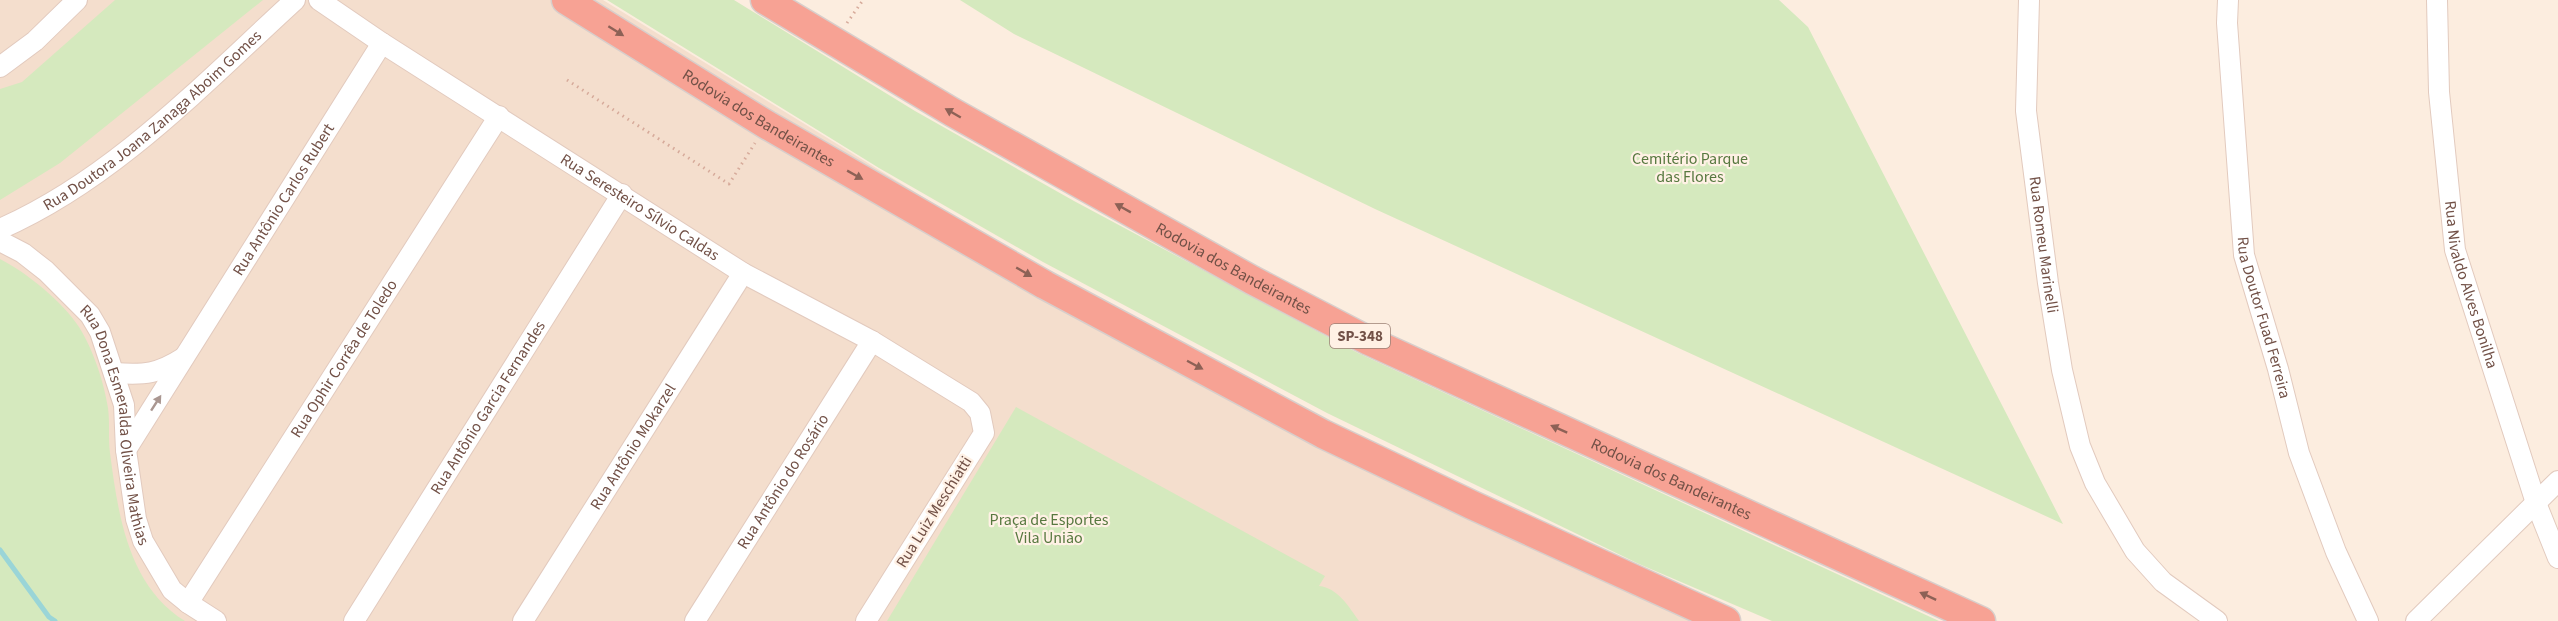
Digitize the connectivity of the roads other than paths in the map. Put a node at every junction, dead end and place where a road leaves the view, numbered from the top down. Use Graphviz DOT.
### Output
graph roads {
  1 [pos="77,0"];
  2 [pos="295,0"];
  3 [pos="319,0"];
  4 [pos="566,0"];
  5 [pos="765,0"];
  6 [pos="2029,0"];
  7 [pos="2228,0"];
  8 [pos="2437,0"];
  9 [pos="382,43"];
  10 [pos="0,67"];
  11 [pos="499,116"];
  12 [pos="622,194"];
  13 [pos="0,229"];
  14 [pos="0,241"];
  15 [pos="743,273"];
  16 [pos="872,341"];
  17 [pos="186,356"];
  18 [pos="115,373"];
  19 [pos="970,402"];
  20 [pos="126,450"];
  21 [pos="2558,481"];
  22 [pos="2536,503"];
  23 [pos="2558,558"];
  24 [pos="188,603"];
  25 [pos="216,621"];
  26 [pos="354,621"];
  27 [pos="523,621"];
  28 [pos="695,621"];
  29 [pos="866,621"];
  30 [pos="1726,621"];
  31 [pos="1981,621"];
  32 [pos="2217,621"];
  33 [pos="2368,621"];
  34 [pos="2416,621"];
  1 -- 10 [label="street"];
  2 -- 13 [label="street, Rua Doutora Joana Zanaga Aboim Gomes"];
  3 -- 9 [label="street, Rua Seresteiro Sílvio Caldas"];
  4 -- 30 [label="highway, Rodovia dos Bandeirantes, one-way"];
  31 -- 5 [label="highway, Rodovia dos Bandeirantes / SP-348, one-way"];
  6 -- 32 [label="street, Rua Romeu Marinelli"];
  7 -- 33 [label="street, Rua Doutor Fuad Ferreira"];
  8 -- 22 [label="street, Rua Nivaldo Alves Bonilha"];
  9 -- 11 [label="street, Rua Seresteiro Sílvio Caldas"];
  9 -- 17 [label="street, Rua Antônio Carlos Rubert"];
  11 -- 12 [label="street, Rua Seresteiro Sílvio Caldas"];
  11 -- 24 [label="street, Rua Ophir Corrêa de Toledo"];
  12 -- 15 [label="street, Rua Seresteiro Sílvio Caldas"];
  12 -- 26 [label="street, Rua Antônio Garcia Fernandes"];
  14 -- 18 [label="street, Rua Dona Esmeralda Oliveira Mathias"];
  15 -- 16 [label="street, Rua Seresteiro Sílvio Caldas"];
  15 -- 27 [label="street, Rua Antônio Mokarzel"];
  16 -- 19 [label="street, Rua Seresteiro Sílvio Caldas"];
  16 -- 28 [label="street, Rua Antônio do Rosário"];
  17 -- 18 [label="street, Rua Antônio Carlos Rubert"];
  20 -- 17 [label="street, Rua Antônio Carlos Rubert, one-way"];
  18 -- 20 [label="street, Rua Dona Esmeralda Oliveira Mathias"];
  19 -- 29 [label="street, Rua Luiz Meschiatti"];
  20 -- 24 [label="street, Rua Dona Esmeralda Oliveira Mathias"];
  21 -- 22 [label="street"];
  22 -- 23 [label="street, Rua Nivaldo Alves Bonilha"];
  22 -- 34 [label="street"];
  24 -- 25 [label="street, Rua Dona Esmeralda Oliveira Mathias"];
}
